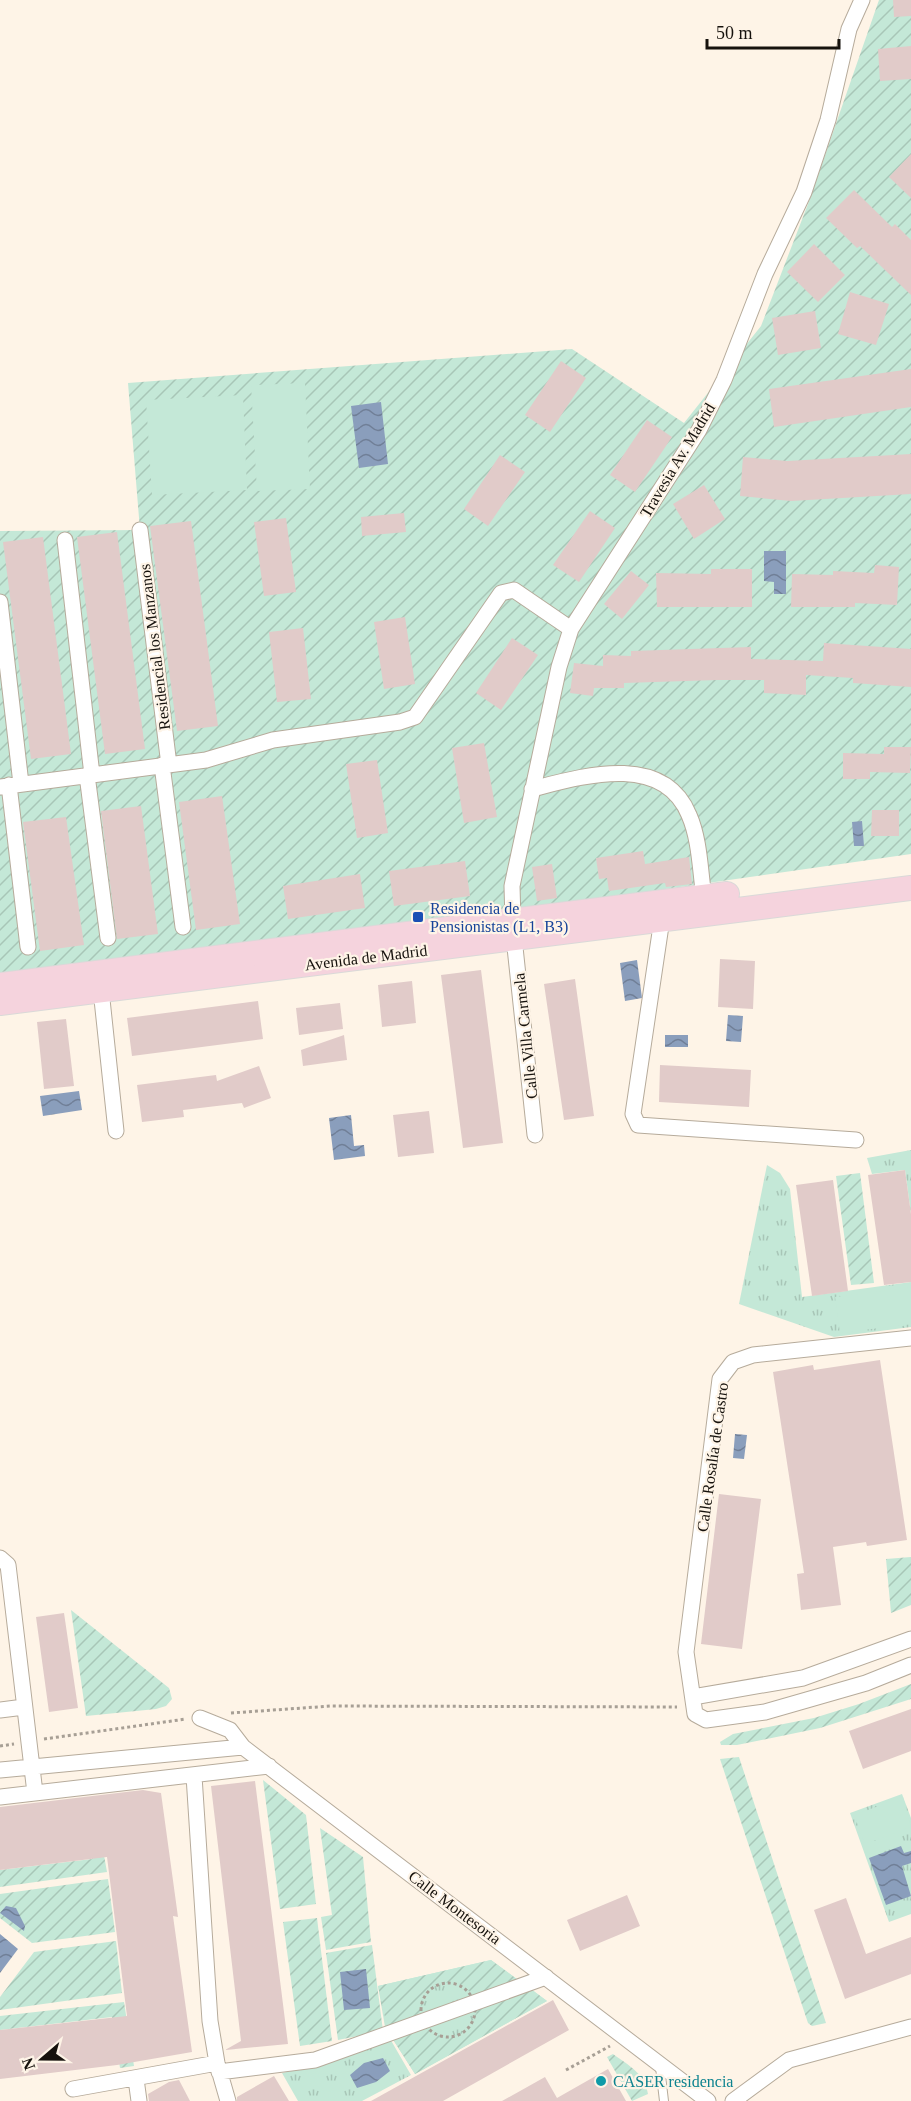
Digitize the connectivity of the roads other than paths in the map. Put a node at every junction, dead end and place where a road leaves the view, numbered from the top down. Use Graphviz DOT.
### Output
graph roads {
  1 [pos="862,0"];
  2 [pos="140,530"];
  3 [pos="65,540"];
  4 [pos="0,602"];
  5 [pos="571,629"];
  6 [pos="166,765"];
  7 [pos="89,775"];
  8 [pos="10,785"];
  9 [pos="532,789"];
  10 [pos="911,871"];
  11 [pos="911,888"];
  12 [pos="704,897"];
  13 [pos="662,919"];
  14 [pos="183,927"];
  15 [pos="513,930"];
  16 [pos="108,938"];
  17 [pos="28,947"];
  18 [pos="0,985"];
  19 [pos="101,990"];
  20 [pos="0,1003"];
  21 [pos="116,1131"];
  22 [pos="535,1135"];
  23 [pos="856,1140"];
  24 [pos="911,1338"];
  25 [pos="0,1558"];
  26 [pos="911,1639"];
  27 [pos="911,1665"];
  28 [pos="693,1702"];
  29 [pos="24,1707"];
  30 [pos="0,1710"];
  31 [pos="200,1718"];
  32 [pos="243,1747"];
  33 [pos="31,1766"];
  34 [pos="269,1766"];
  35 [pos="0,1770"];
  36 [pos="194,1776"];
  37 [pos="34,1793"];
  38 [pos="0,1797"];
  39 [pos="546,1977"];
  40 [pos="911,2027"];
  41 [pos="660,2064"];
  42 [pos="218,2067"];
  43 [pos="136,2079"];
  44 [pos="73,2089"];
  45 [pos="139,2101"];
  46 [pos="228,2101"];
  47 [pos="664,2101"];
  48 [pos="708,2101"];
  49 [pos="733,2101"];
  1 -- 5 [label="street, Travesia Av. Madrid"];
  2 -- 6 [label="street, Residencial los Manzanos"];
  3 -- 7 [label="street"];
  4 -- 8 [label="street"];
  5 -- 6 [label="street"];
  5 -- 9 [label="street, Travesia Av. Madrid"];
  6 -- 7 [label="street"];
  6 -- 14 [label="street, Residencial los Manzanos"];
  7 -- 8 [label="street"];
  7 -- 16 [label="street"];
  8 -- 17 [label="street"];
  9 -- 12 [label="street"];
  9 -- 15 [label="street, Travesia Av. Madrid"];
  10 -- 12 [label="main road, Avenida de Madrid"];
  11 -- 13 [label="main road, Avenida de Madrid"];
  12 -- 15 [label="main road, Avenida de Madrid"];
  13 -- 15 [label="main road, Avenida de Madrid"];
  13 -- 23 [label="street"];
  15 -- 18 [label="main road, Avenida de Madrid"];
  15 -- 19 [label="main road, Avenida de Madrid"];
  15 -- 22 [label="street, Calle Villa Carmela"];
  19 -- 20 [label="main road, Avenida de Madrid"];
  19 -- 21 [label="street"];
  24 -- 28 [label="street, Calle Rosalía de Castro"];
  25 -- 29 [label="street"];
  26 -- 28 [label="street"];
  27 -- 28 [label="street"];
  29 -- 30 [label="street"];
  29 -- 33 [label="street"];
  31 -- 32 [label="street, Calle Montesoria"];
  32 -- 33 [label="street"];
  32 -- 34 [label="street, Calle Montesoria"];
  33 -- 35 [label="street"];
  33 -- 37 [label="street"];
  34 -- 36 [label="street"];
  34 -- 39 [label="street, Calle Montesoria"];
  36 -- 37 [label="street"];
  36 -- 42 [label="street"];
  37 -- 38 [label="street"];
  39 -- 41 [label="street, Calle Montesoria"];
  39 -- 42 [label="street"];
  40 -- 49 [label="street"];
  41 -- 47 [label="lane"];
  41 -- 48 [label="street, Calle Montesoria"];
  42 -- 43 [label="street"];
  42 -- 46 [label="street"];
  43 -- 44 [label="street"];
  43 -- 45 [label="street"];
}
